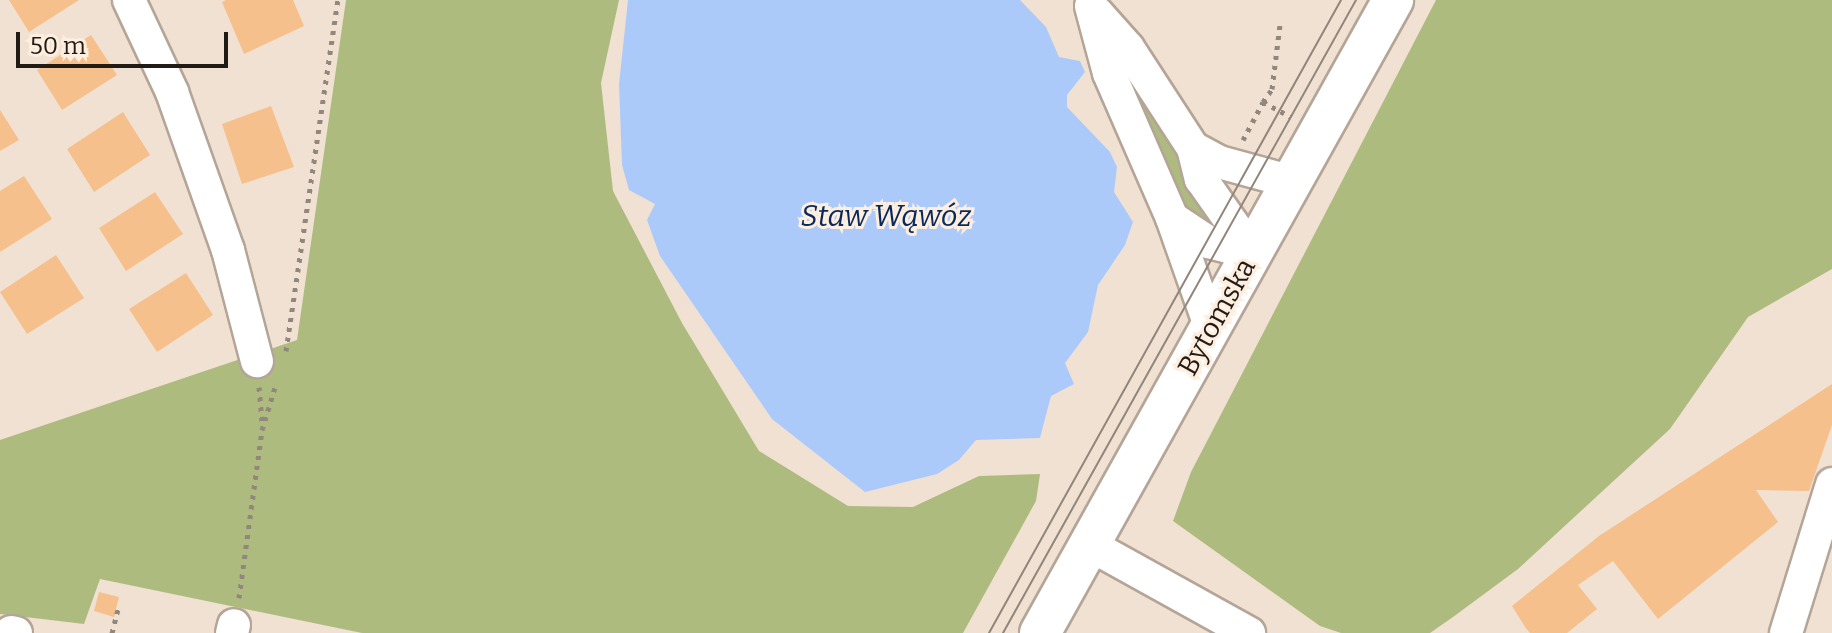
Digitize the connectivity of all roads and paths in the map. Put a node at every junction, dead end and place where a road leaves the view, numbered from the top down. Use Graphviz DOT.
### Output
graph roads {
  1 [pos="129,0"];
  2 [pos="338,0"];
  3 [pos="1393,0"];
  4 [pos="1088,3"];
  5 [pos="1280,25"];
  6 [pos="1263,102"];
  7 [pos="1318,132"];
  8 [pos="1193,148"];
  9 [pos="1232,148"];
  10 [pos="1292,182"];
  11 [pos="1172,218"];
  12 [pos="1253,253"];
  13 [pos="1211,329"];
  14 [pos="274,362"];
  15 [pos="262,430"];
  16 [pos="1832,484"];
  17 [pos="1090,545"];
  18 [pos="119,605"];
  19 [pos="233,629"];
  20 [pos="112,633"];
  21 [pos="1040,633"];
  22 [pos="1249,633"];
  23 [pos="1786,633"];
  1 -- 14 [label="street"];
  2 -- 14 [label="path"];
  3 -- 7 [label="main road, Bytomska"];
  4 -- 8 [label="street"];
  4 -- 11 [label="street"];
  5 -- 6 [label="path"];
  6 -- 7 [label="path"];
  6 -- 9 [label="path"];
  7 -- 10 [label="main road, Bytomska"];
  8 -- 10 [label="street"];
  8 -- 12 [label="street"];
  10 -- 12 [label="main road, Bytomska"];
  11 -- 12 [label="street"];
  11 -- 13 [label="street"];
  12 -- 13 [label="main road, Bytomska"];
  13 -- 17 [label="main road, Bytomska"];
  14 -- 15 [label="path"];
  14 -- 15 [label="path"];
  15 -- 19 [label="path"];
  16 -- 23 [label="street"];
  17 -- 21 [label="main road, Bytomska"];
  17 -- 22 [label="street"];
  18 -- 20 [label="path"];
}
